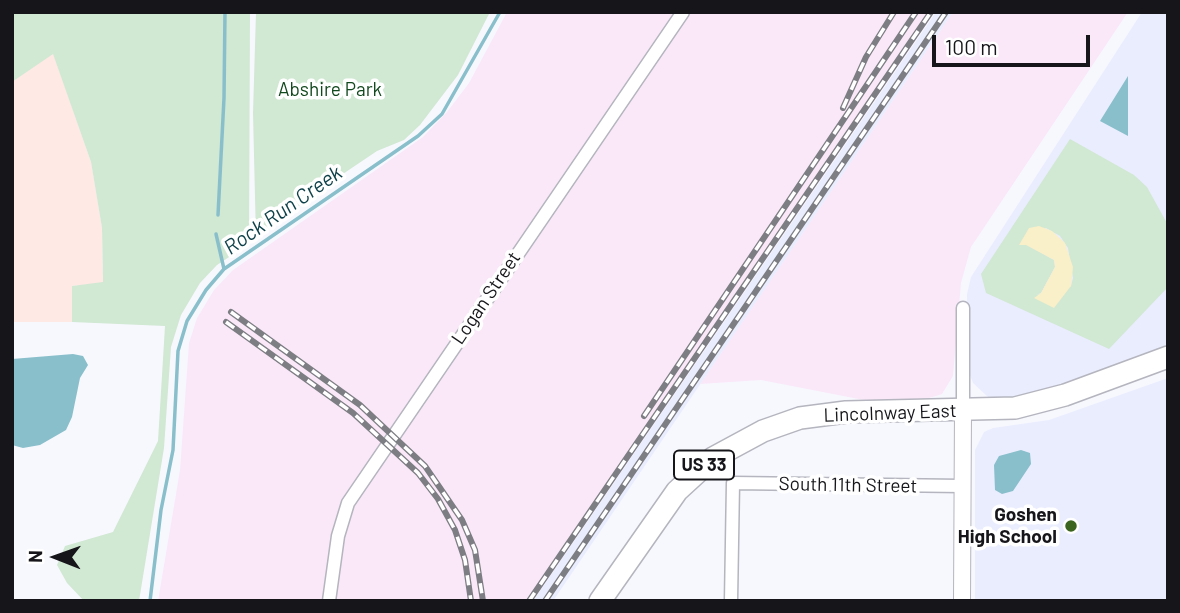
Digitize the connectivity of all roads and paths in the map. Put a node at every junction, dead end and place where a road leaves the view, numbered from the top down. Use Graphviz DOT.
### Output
graph roads {
  1 [pos="683,12"];
  2 [pos="963,308"];
  3 [pos="1168,357"];
  4 [pos="963,410"];
  5 [pos="962,486"];
  6 [pos="329,601"];
  7 [pos="600,601"];
  8 [pos="731,601"];
  9 [pos="962,601"];
  1 -- 6 [label="street, Logan Street"];
  2 -- 4 [label="street"];
  3 -- 4 [label="highway, Lincolnway East / US 33"];
  4 -- 5 [label="main road"];
  4 -- 7 [label="highway, Lincolnway East / US 33"];
  5 -- 8 [label="street, South 11th Street"];
  5 -- 9 [label="main road"];
}
